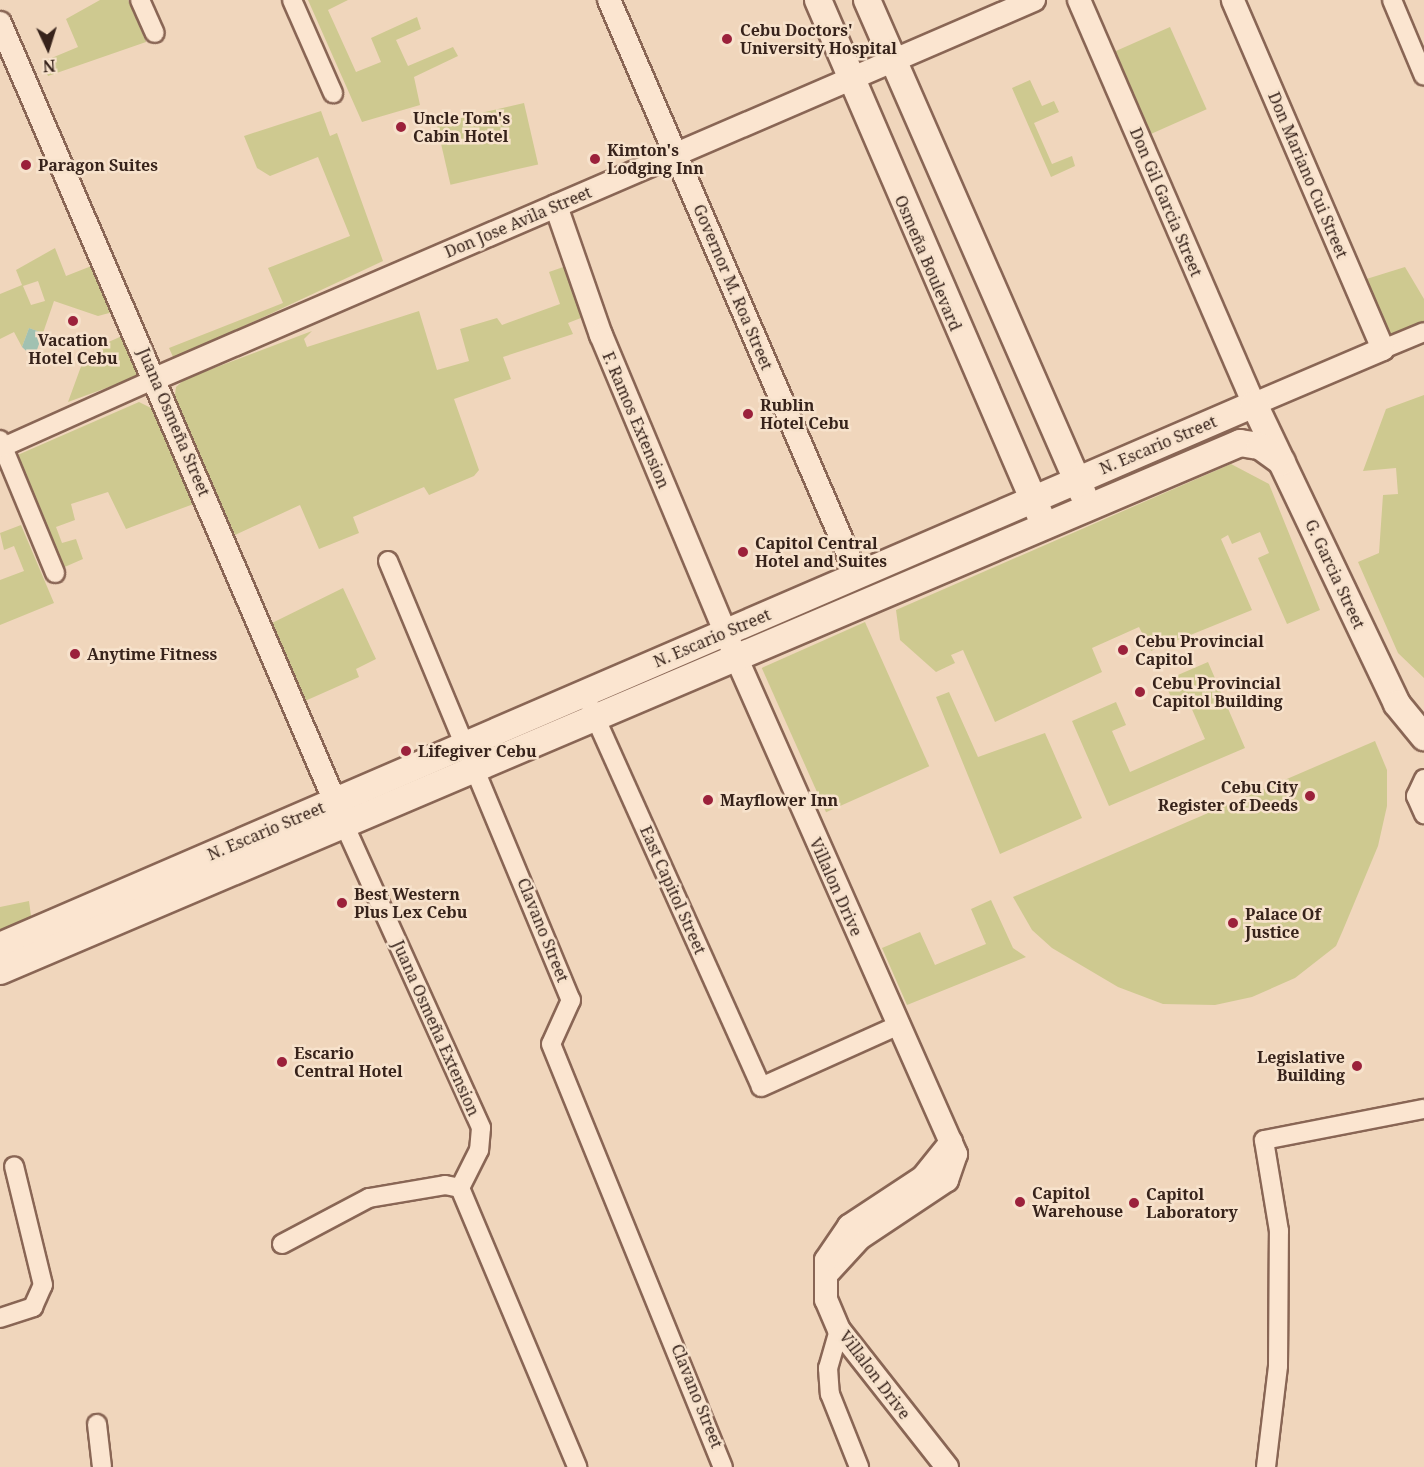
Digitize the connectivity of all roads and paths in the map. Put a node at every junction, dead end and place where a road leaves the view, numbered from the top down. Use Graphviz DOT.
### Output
graph roads {
  1 [pos="140,0"];
  2 [pos="292,0"];
  3 [pos="609,0"];
  4 [pos="818,0"];
  5 [pos="867,0"];
  6 [pos="1034,0"];
  7 [pos="1079,0"];
  8 [pos="1233,0"];
  9 [pos="1392,0"];
  10 [pos="0,22"];
  11 [pos="155,33"];
  12 [pos="893,61"];
  13 [pos="1424,76"];
  14 [pos="852,80"];
  15 [pos="333,93"];
  16 [pos="676,155"];
  17 [pos="556,206"];
  18 [pos="1424,332"];
  19 [pos="1383,349"];
  20 [pos="157,378"];
  21 [pos="1254,404"];
  22 [pos="2,443"];
  23 [pos="1282,462"];
  24 [pos="1076,479"];
  25 [pos="1033,499"];
  26 [pos="1088,505"];
  27 [pos="1044,523"];
  28 [pos="388,561"];
  29 [pos="56,573"];
  30 [pos="857,574"];
  31 [pos="725,632"];
  32 [pos="736,657"];
  33 [pos="584,693"];
  34 [pos="595,717"];
  35 [pos="1424,737"];
  36 [pos="467,744"];
  37 [pos="477,767"];
  38 [pos="1424,779"];
  39 [pos="339,812"];
  40 [pos="1424,814"];
  41 [pos="0,946"];
  42 [pos="0,971"];
  43 [pos="897,1026"];
  44 [pos="1424,1109"];
  45 [pos="14,1166"];
  46 [pos="460,1188"];
  47 [pos="282,1244"];
  48 [pos="0,1317"];
  49 [pos="839,1329"];
  50 [pos="98,1424"];
  51 [pos="102,1467"];
  52 [pos="577,1467"];
  53 [pos="723,1467"];
  54 [pos="859,1467"];
  55 [pos="947,1467"];
  56 [pos="1266,1467"];
  1 -- 11 [label="street"];
  2 -- 15 [label="street"];
  3 -- 16 [label="street, Governor M. Roa Street"];
  4 -- 14 [label="main road, Osmeña Boulevard"];
  5 -- 12 [label="main road"];
  6 -- 12 [label="street, Don Jose Avila Street"];
  7 -- 21 [label="street, Don Gil Garcia Street"];
  8 -- 19 [label="street, Don Mariano Cui Street"];
  9 -- 13 [label="street"];
  10 -- 20 [label="street, Juana Osmeña Street"];
  12 -- 14 [label="street, Don Jose Avila Street"];
  12 -- 24 [label="main road"];
  14 -- 16 [label="street, Don Jose Avila Street"];
  14 -- 25 [label="main road, Osmeña Boulevard"];
  16 -- 17 [label="street, Don Jose Avila Street"];
  16 -- 30 [label="street, Governor M. Roa Street"];
  17 -- 20 [label="street, Don Jose Avila Street"];
  17 -- 31 [label="street, F. Ramos Extension"];
  18 -- 19 [label="street, N. Escario Street"];
  19 -- 21 [label="street, N. Escario Street"];
  20 -- 22 [label="street, Don Jose Avila Street"];
  20 -- 39 [label="street, Juana Osmeña Street"];
  21 -- 23 [label="main road, G. Garcia Street"];
  21 -- 24 [label="main road, N. Escario Street"];
  22 -- 29 [label="street"];
  23 -- 26 [label="main road, N. Escario Street"];
  23 -- 35 [label="main road, G. Garcia Street"];
  24 -- 25 [label="main road, N. Escario Street"];
  24 -- 26 [label="main road"];
  25 -- 27 [label="main road, Osmeña Boulevard"];
  25 -- 30 [label="main road, N. Escario Street"];
  26 -- 27 [label="main road, N. Escario Street"];
  27 -- 32 [label="main road, N. Escario Street"];
  28 -- 36 [label="street, Clavano Street"];
  30 -- 31 [label="main road, N. Escario Street"];
  31 -- 32 [label="street, Villalon Drive"];
  31 -- 33 [label="main road, N. Escario Street"];
  32 -- 34 [label="main road, N. Escario Street"];
  32 -- 43 [label="street, Villalon Drive"];
  33 -- 34 [label="street, East Capitol Street"];
  33 -- 36 [label="main road, N. Escario Street"];
  34 -- 37 [label="main road, N. Escario Street"];
  34 -- 43 [label="street, East Capitol Street"];
  36 -- 37 [label="street, Clavano Street"];
  36 -- 39 [label="main road, N. Escario Street"];
  37 -- 39 [label="main road, N. Escario Street"];
  37 -- 53 [label="street, Clavano Street"];
  38 -- 40 [label="street"];
  39 -- 41 [label="main road, N. Escario Street"];
  39 -- 42 [label="main road, N. Escario Street"];
  39 -- 46 [label="street, Juana Osmeña Extension"];
  43 -- 49 [label="street, Villalon Drive"];
  44 -- 56 [label="street"];
  45 -- 48 [label="street"];
  46 -- 47 [label="street"];
  46 -- 52 [label="street"];
  49 -- 54 [label="street"];
  49 -- 55 [label="street, Villalon Drive"];
  50 -- 51 [label="street"];
}
